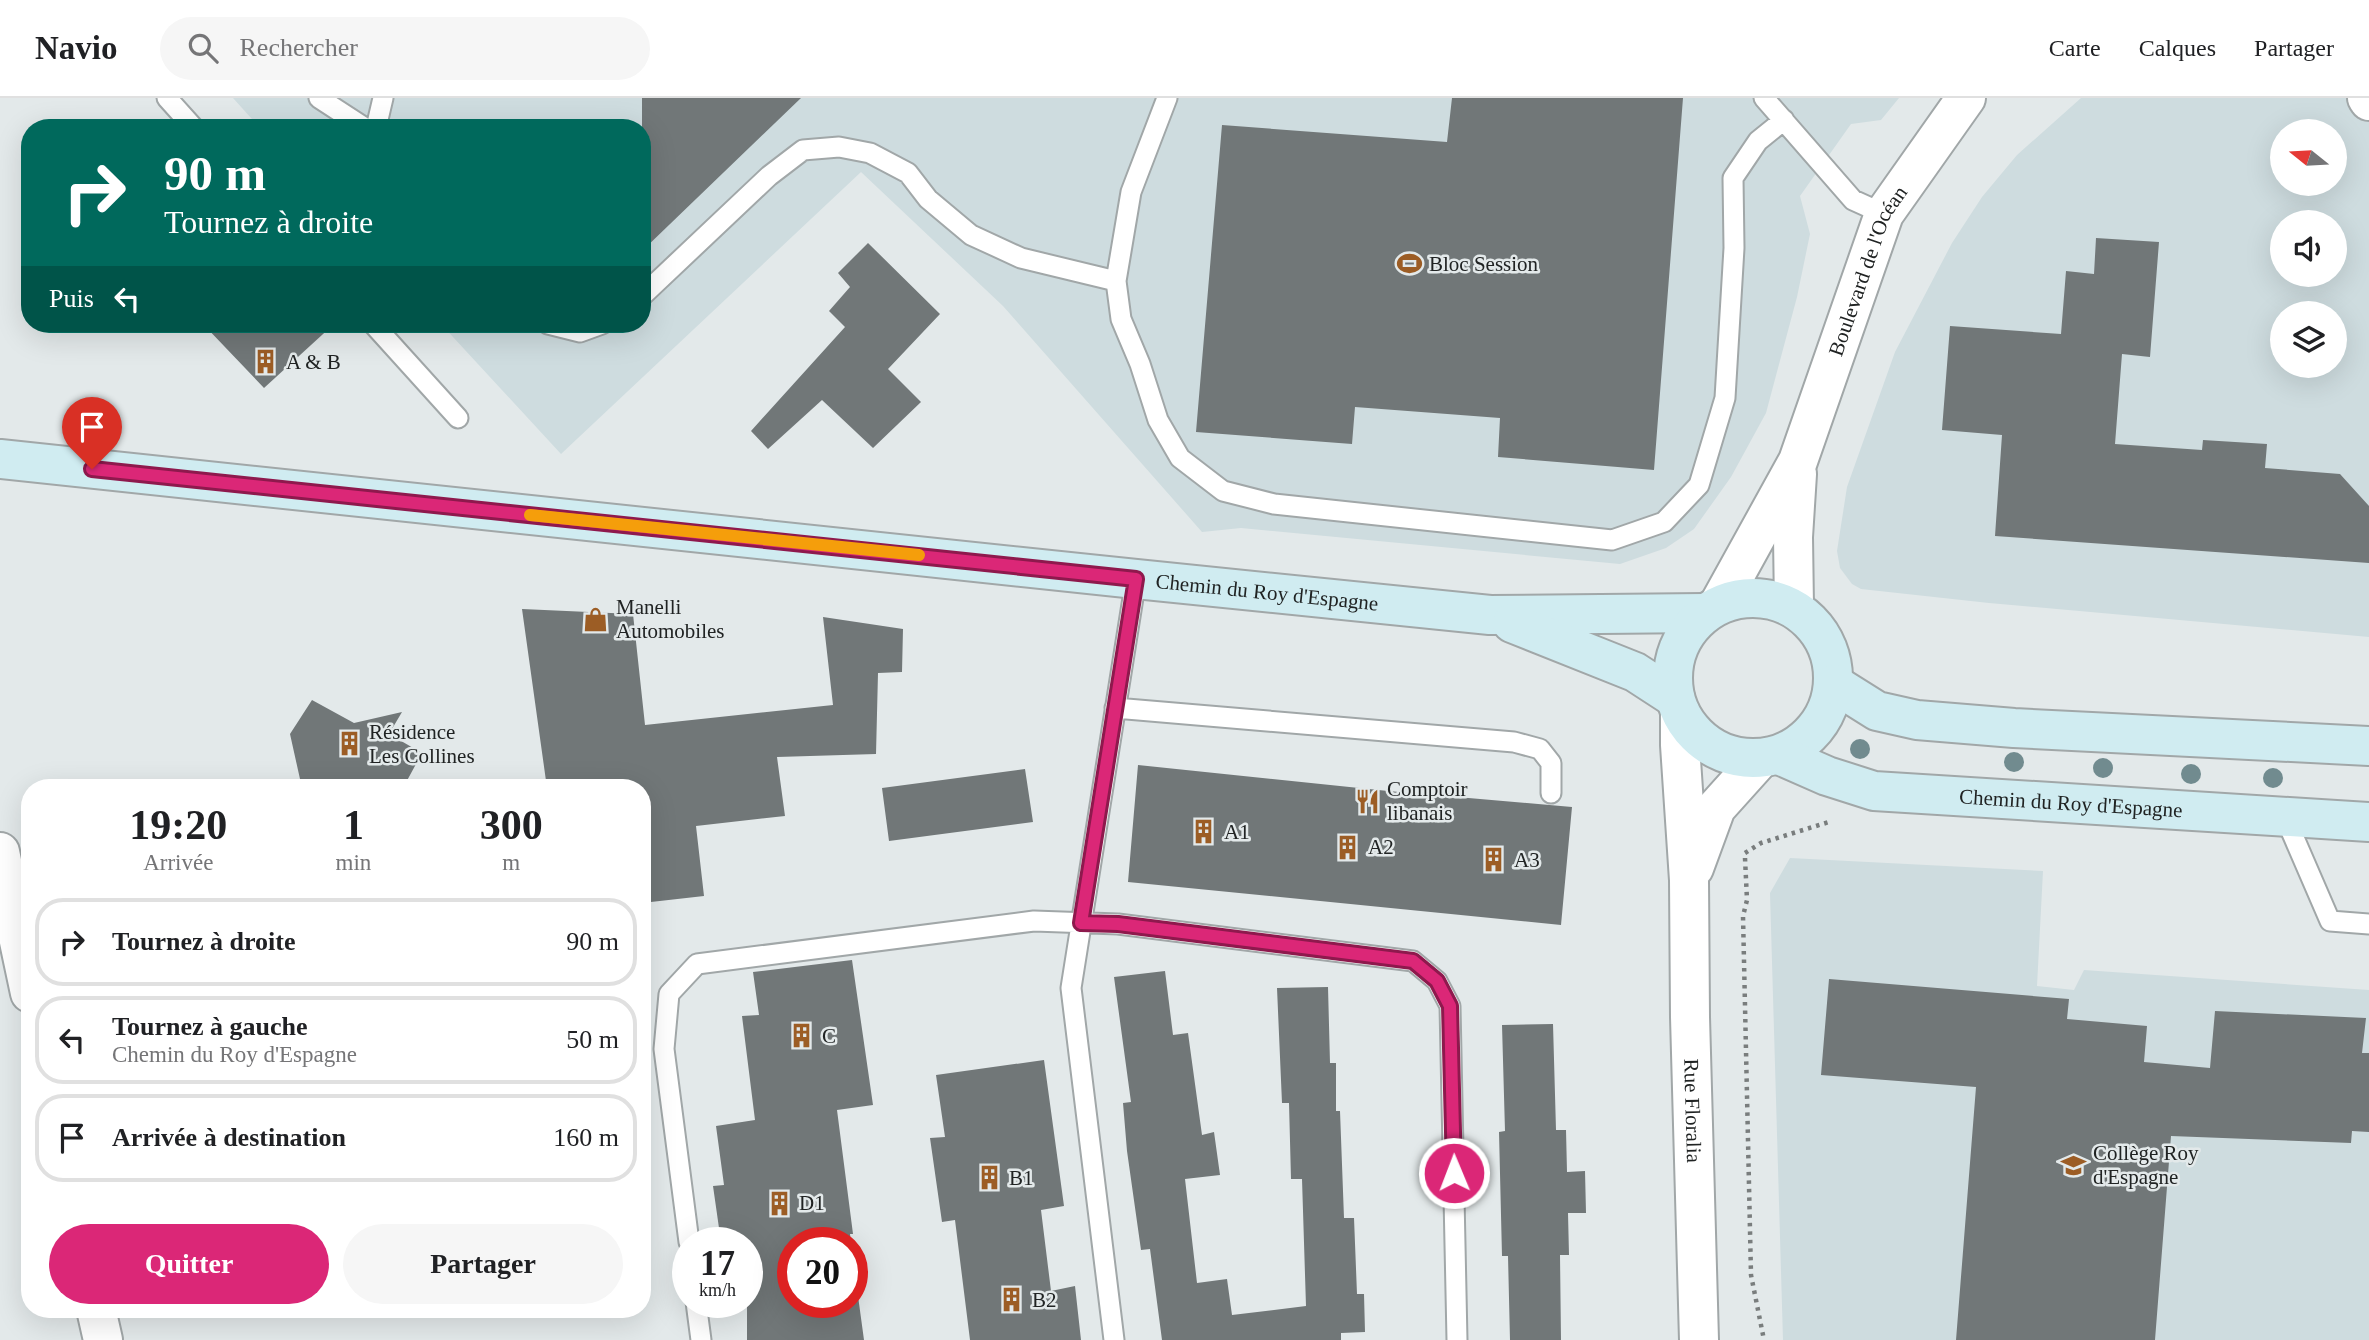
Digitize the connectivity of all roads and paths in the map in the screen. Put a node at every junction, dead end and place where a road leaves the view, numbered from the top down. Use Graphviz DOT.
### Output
graph roads {
  1 [pos="167,98"];
  2 [pos="319,98"];
  3 [pos="383,98"];
  4 [pos="1167,98"];
  5 [pos="1764,98"];
  6 [pos="1966,98"];
  7 [pos="186,119"];
  8 [pos="351,119"];
  9 [pos="378,119"];
  10 [pos="1784,120"];
  11 [pos="1884,214"];
  12 [pos="1116,281"];
  13 [pos="651,287"];
  14 [pos="381,333"];
  15 [pos="458,418"];
  16 [pos="0,459"];
  17 [pos="1798,461"];
  18 [pos="1136,579"];
  19 [pos="1794,607"];
  20 [pos="1711,609"];
  21 [pos="1490,615"];
  22 [pos="1834,684"];
  23 [pos="1678,705"];
  24 [pos="1115,708"];
  25 [pos="2369,747"];
  26 [pos="1770,756"];
  27 [pos="1874,791"];
  28 [pos="1551,793"];
  29 [pos="2285,817"];
  30 [pos="2369,822"];
  31 [pos="0,852"];
  32 [pos="1689,880"];
  33 [pos="1081,923"];
  34 [pos="2369,924"];
  35 [pos="21,951"];
  36 [pos="687,1227"];
  37 [pos="98,1318"];
  38 [pos="698,1318"];
  39 [pos="103,1340"];
  40 [pos="701,1340"];
  41 [pos="1114,1340"];
  42 [pos="1457,1340"];
  43 [pos="1699,1340"];
  44 [pos="1764,1340"];
  1 -- 7 [label="lane"];
  2 -- 8 [label="lane"];
  3 -- 9 [label="lane"];
  4 -- 12 [label="lane"];
  5 -- 10 [label="lane"];
  6 -- 11 [label="street, Boulevard de l'Océan"];
  10 -- 11 [label="lane"];
  10 -- 12 [label="lane"];
  11 -- 17 [label="street, Boulevard de l'Océan"];
  12 -- 13 [label="lane"];
  14 -- 15 [label="lane"];
  16 -- 18 [label="street, Chemin du Roy d'Espagne"];
  17 -- 19 [label="street, Boulevard de l'Océan"];
  17 -- 20 [label="street, Boulevard de l'Océan"];
  18 -- 21 [label="street, Chemin du Roy d'Espagne"];
  18 -- 24 [label="lane"];
  19 -- 20 [label="street"];
  19 -- 22 [label="street"];
  20 -- 21 [label="street, Chemin du Roy d'Espagne"];
  20 -- 23 [label="street"];
  21 -- 23 [label="street, Chemin du Roy d'Espagne"];
  22 -- 25 [label="street"];
  22 -- 26 [label="street"];
  23 -- 26 [label="street"];
  23 -- 32 [label="street, Rue Floralia"];
  24 -- 28 [label="lane"];
  24 -- 33 [label="lane"];
  26 -- 27 [label="street, Chemin du Roy d'Espagne"];
  26 -- 32 [label="street, Rue Floralia"];
  27 -- 29 [label="street, Chemin du Roy d'Espagne"];
  27 -- 44 [label="path"];
  29 -- 30 [label="street, Chemin du Roy d'Espagne"];
  29 -- 34 [label="lane"];
  31 -- 35 [label="street"];
  32 -- 43 [label="street, Rue Floralia"];
  33 -- 36 [label="lane"];
  33 -- 41 [label="lane"];
  33 -- 42 [label="lane"];
  37 -- 39 [label="street"];
  38 -- 40 [label="lane"];
}
